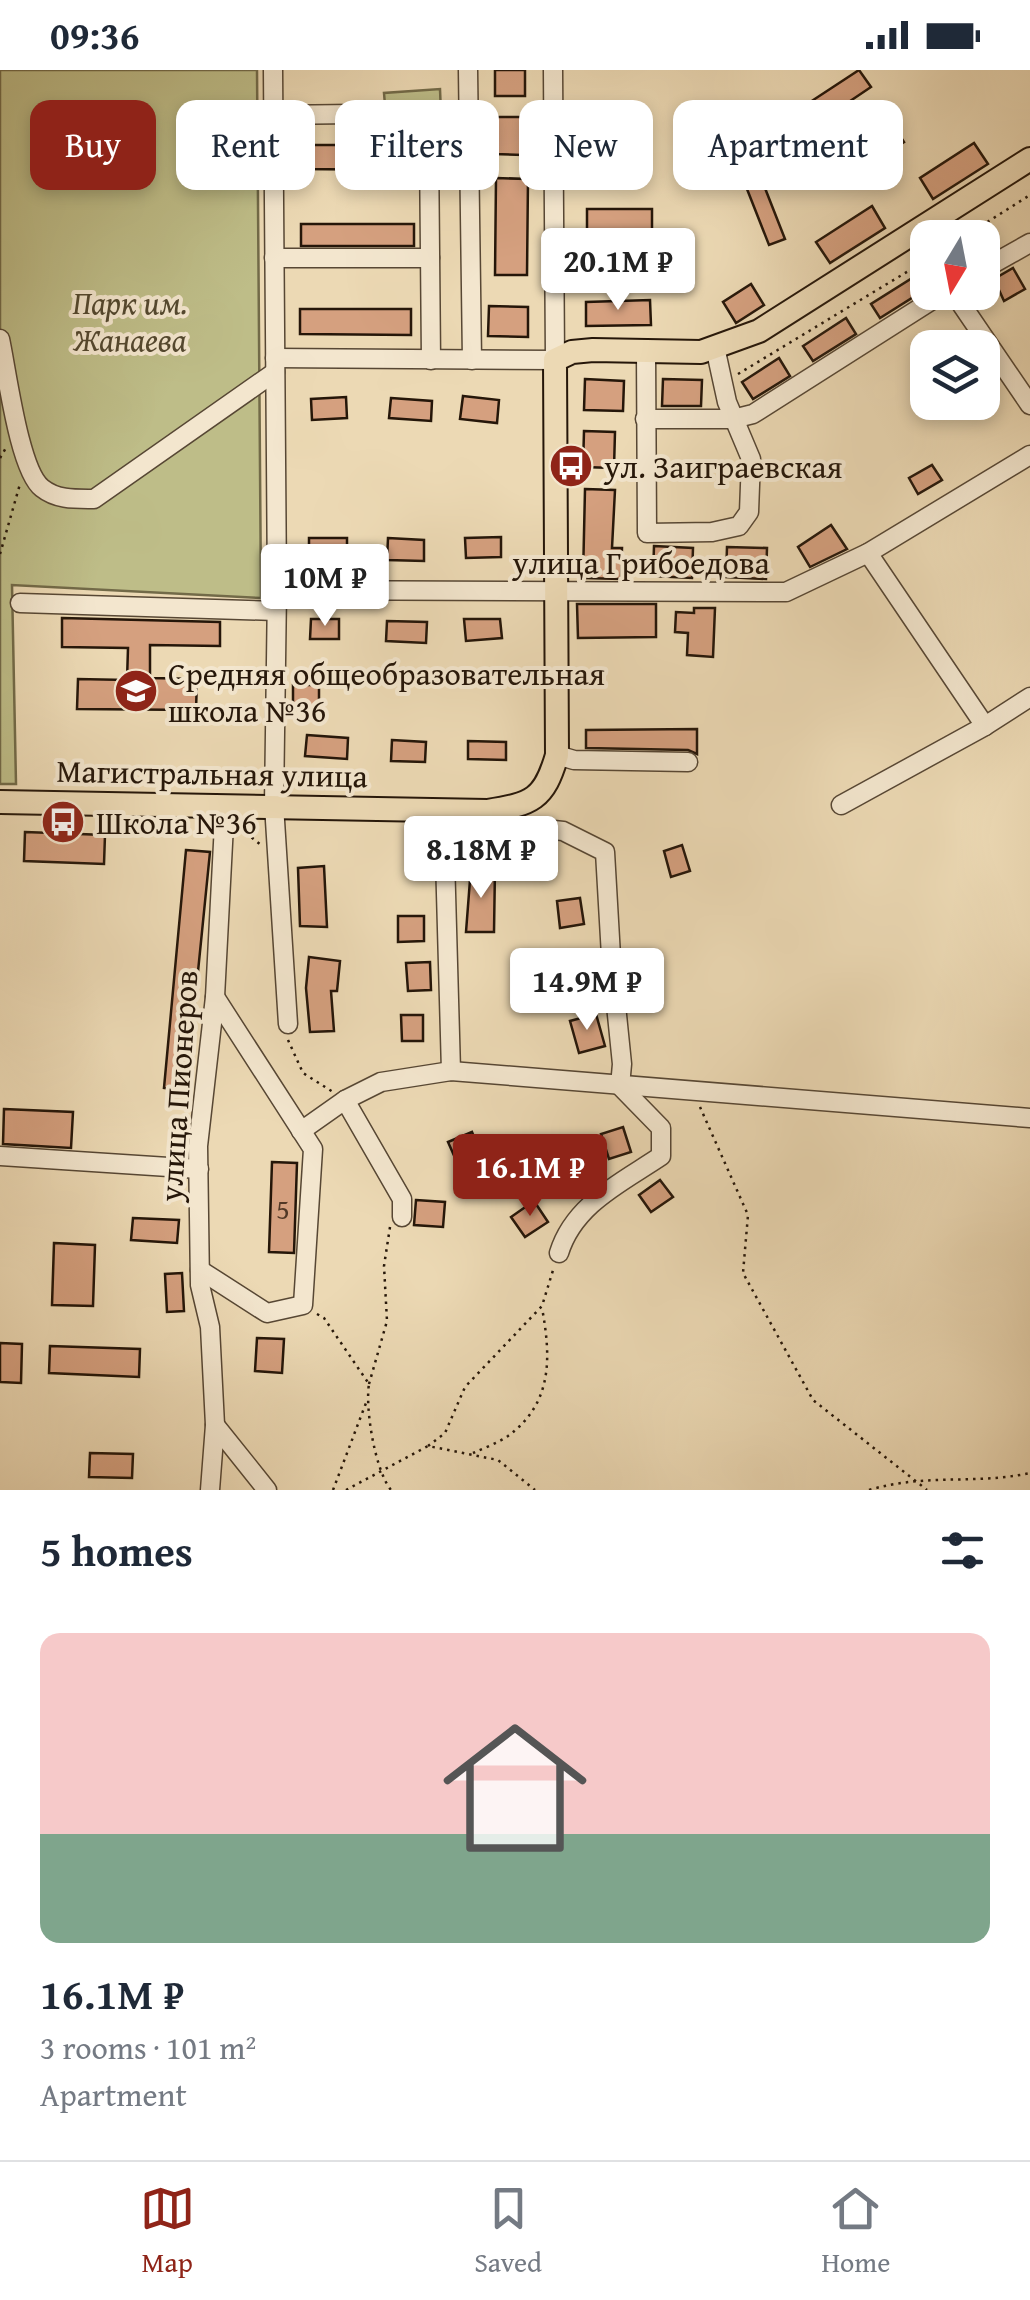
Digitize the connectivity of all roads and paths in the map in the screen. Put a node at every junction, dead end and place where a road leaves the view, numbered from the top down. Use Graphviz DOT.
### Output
graph roads {
  1 [pos="272,70"];
  2 [pos="468,70"];
  3 [pos="553,70"];
  4 [pos="273,100"];
  5 [pos="315,114"];
  6 [pos="1030,159"];
  7 [pos="274,190"];
  8 [pos="1030,194"];
  9 [pos="935,220"];
  10 [pos="990,220"];
  11 [pos="910,236"];
  12 [pos="1030,243"];
  13 [pos="274,258"];
  14 [pos="430,258"];
  15 [pos="1000,260"];
  16 [pos="910,268"];
  17 [pos="917,310"];
  18 [pos="965,310"];
  19 [pos="0,340"];
  20 [pos="715,346"];
  21 [pos="646,351"];
  22 [pos="432,360"];
  23 [pos="472,360"];
  24 [pos="555,360"];
  25 [pos="275,365"];
  26 [pos="722,379"];
  27 [pos="1030,405"];
  28 [pos="733,419"];
  29 [pos="645,420"];
  30 [pos="1030,456"];
  31 [pos="25,462"];
  32 [pos="868,553"];
  33 [pos="0,554"];
  34 [pos="276,590"];
  35 [pos="556,592"];
  36 [pos="20,603"];
  37 [pos="276,611"];
  38 [pos="1030,697"];
  39 [pos="986,726"];
  40 [pos="557,755"];
  41 [pos="688,762"];
  42 [pos="0,802"];
  43 [pos="274,805"];
  44 [pos="841,805"];
  45 [pos="225,814"];
  46 [pos="444,820"];
  47 [pos="279,861"];
  48 [pos="214,998"];
  49 [pos="288,1024"];
  50 [pos="451,1072"];
  51 [pos="620,1086"];
  52 [pos="694,1092"];
  53 [pos="345,1100"];
  54 [pos="1030,1118"];
  55 [pos="300,1131"];
  56 [pos="0,1156"];
  57 [pos="199,1169"];
  58 [pos="396,1218"];
  59 [pos="559,1253"];
  60 [pos="200,1270"];
  61 [pos="303,1305"];
  62 [pos="542,1306"];
  63 [pos="369,1384"];
  64 [pos="366,1403"];
  65 [pos="216,1426"];
  66 [pos="428,1446"];
  67 [pos="470,1454"];
  68 [pos="382,1472"];
  69 [pos="1030,1473"];
  70 [pos="916,1479"];
  71 [pos="210,1490"];
  72 [pos="267,1490"];
  73 [pos="333,1490"];
  74 [pos="346,1490"];
  75 [pos="390,1490"];
  76 [pos="536,1490"];
  77 [pos="870,1490"];
  78 [pos="927,1490"];
  1 -- 4 [label="street"];
  2 -- 23 [label="street"];
  3 -- 24 [label="street"];
  5 -- 14 [label="street"];
  6 -- 9 [label="main road"];
  7 -- 13 [label="street"];
  8 -- 10 [label="path"];
  11 -- 20 [label="main road"];
  12 -- 15 [label="street"];
  13 -- 14 [label="street"];
  13 -- 25 [label="street"];
  14 -- 22 [label="street"];
  16 -- 26 [label="path"];
  17 -- 28 [label="street"];
  18 -- 27 [label="street"];
  19 -- 31 [label="street"];
  20 -- 21 [label="main road"];
  20 -- 26 [label="street"];
  21 -- 24 [label="main road"];
  21 -- 29 [label="street"];
  22 -- 23 [label="street"];
  22 -- 25 [label="street"];
  23 -- 24 [label="street"];
  24 -- 35 [label="main road"];
  25 -- 31 [label="street"];
  25 -- 34 [label="street"];
  26 -- 28 [label="street"];
  28 -- 29 [label="street"];
  28 -- 29 [label="street"];
  30 -- 32 [label="street, улица Грибоедова"];
  31 -- 33 [label="path"];
  32 -- 35 [label="street, улица Грибоедова"];
  32 -- 39 [label="street"];
  34 -- 35 [label="street, улица Грибоедова"];
  34 -- 37 [label="street"];
  35 -- 40 [label="main road"];
  36 -- 37 [label="street"];
  37 -- 43 [label="street"];
  38 -- 39 [label="street"];
  39 -- 44 [label="street"];
  40 -- 41 [label="street"];
  40 -- 46 [label="main road, Магистральная улица"];
  42 -- 45 [label="main road, Магистральная улица"];
  43 -- 45 [label="main road, Магистральная улица"];
  43 -- 46 [label="main road, Магистральная улица"];
  43 -- 47 [label="street"];
  45 -- 47 [label="path"];
  45 -- 48 [label="street, улица Пионеров"];
  46 -- 50 [label="street"];
  46 -- 51 [label="street"];
  47 -- 49 [label="street"];
  48 -- 55 [label="street"];
  48 -- 57 [label="street, улица Пионеров"];
  49 -- 53 [label="path"];
  50 -- 51 [label="street"];
  50 -- 53 [label="street"];
  51 -- 52 [label="street"];
  51 -- 59 [label="street"];
  52 -- 54 [label="street"];
  52 -- 70 [label="path"];
  53 -- 55 [label="street"];
  53 -- 58 [label="street"];
  55 -- 61 [label="street"];
  56 -- 57 [label="street"];
  57 -- 60 [label="street, улица Пионеров"];
  58 -- 63 [label="path"];
  59 -- 62 [label="path"];
  60 -- 61 [label="street"];
  60 -- 65 [label="street, улица Пионеров"];
  61 -- 63 [label="path"];
  62 -- 66 [label="path"];
  62 -- 67 [label="path"];
  63 -- 64 [label="path"];
  64 -- 68 [label="path"];
  64 -- 73 [label="path"];
  65 -- 71 [label="street, улица Пионеров"];
  65 -- 72 [label="street"];
  66 -- 67 [label="path"];
  66 -- 68 [label="path"];
  67 -- 76 [label="path"];
  68 -- 74 [label="path"];
  68 -- 75 [label="path"];
  69 -- 70 [label="path"];
  70 -- 77 [label="path"];
  70 -- 78 [label="path"];
}
